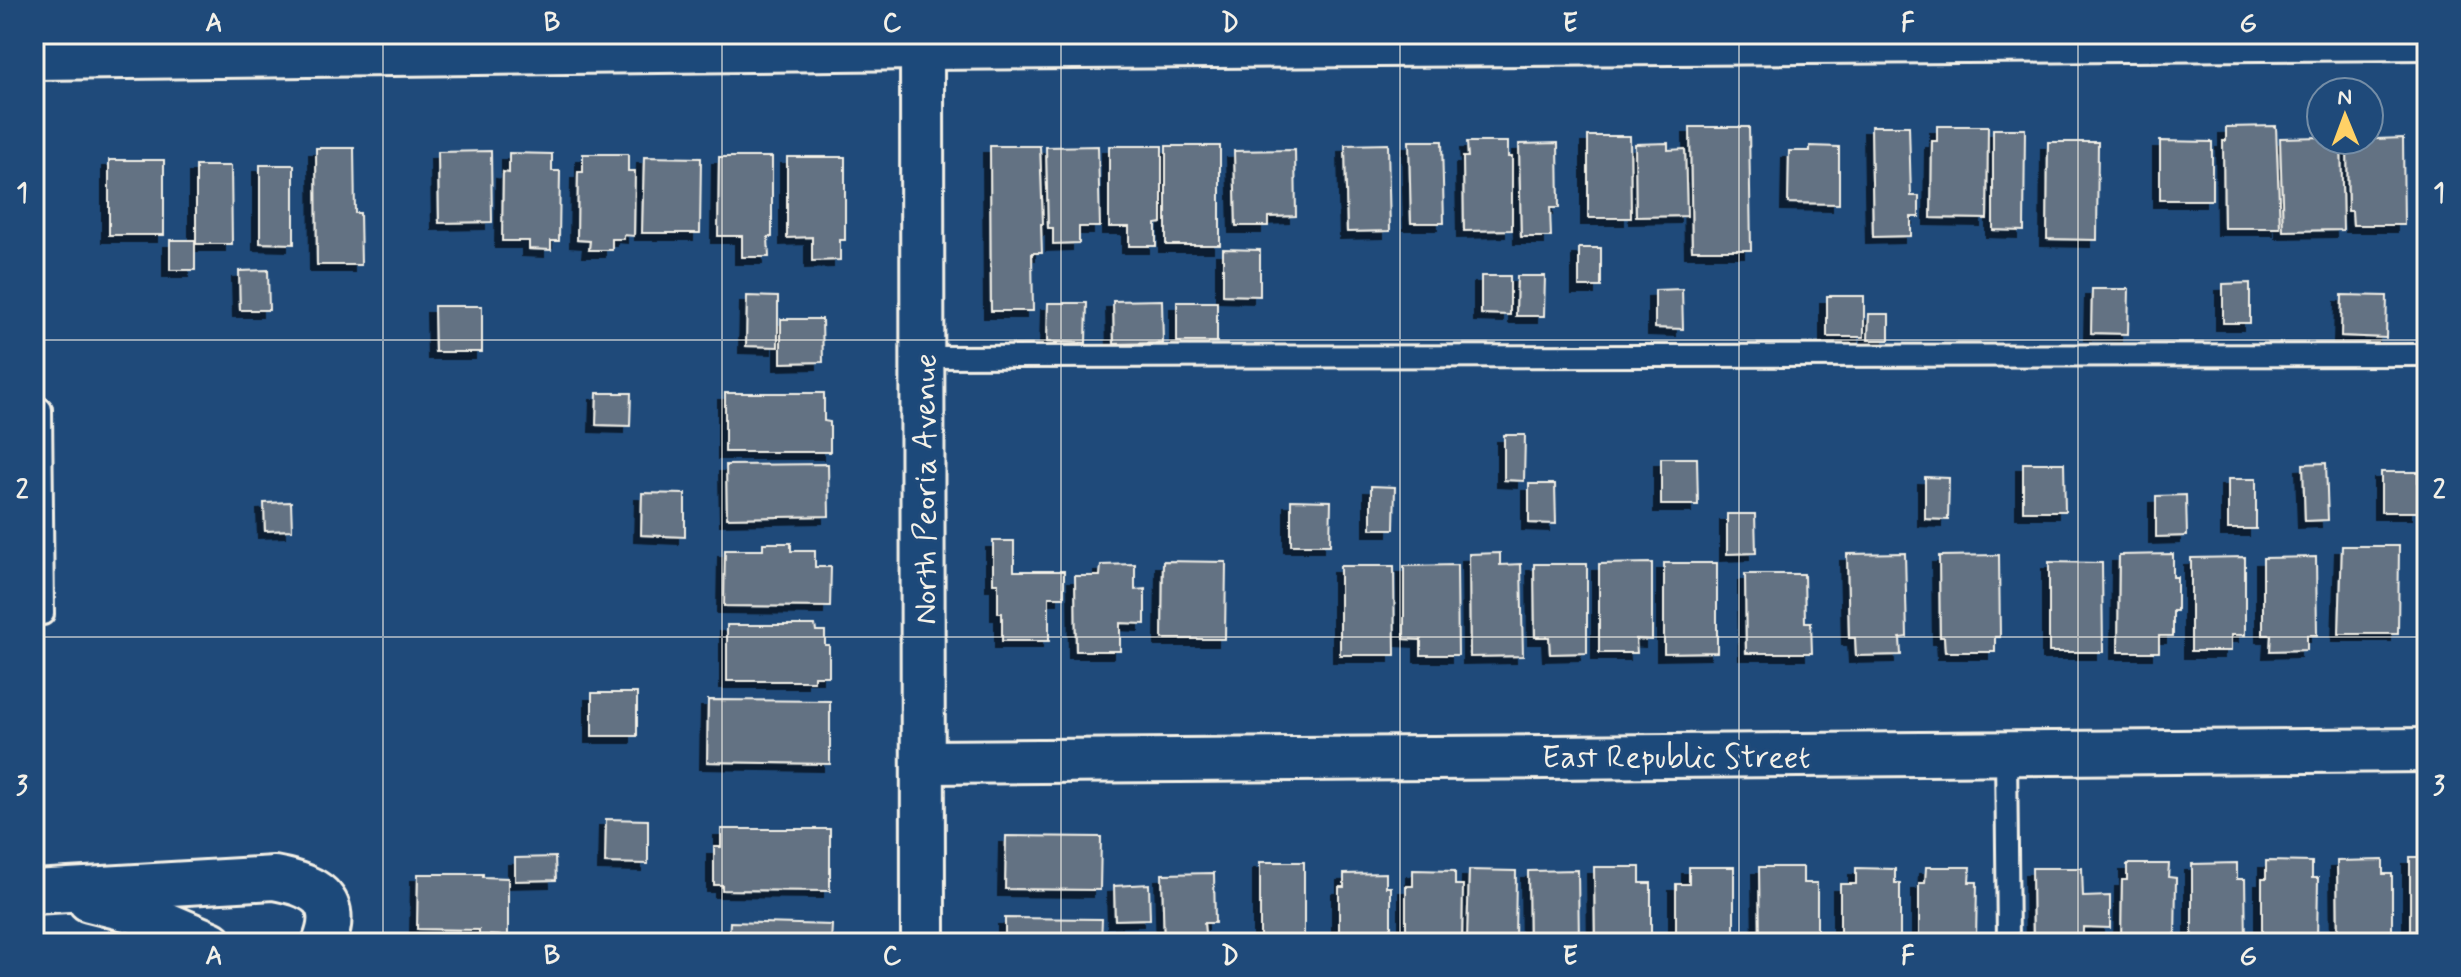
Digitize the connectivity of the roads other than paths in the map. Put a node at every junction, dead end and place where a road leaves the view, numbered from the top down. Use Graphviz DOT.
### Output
graph roads {
  1 [pos="2427,38"];
  2 [pos="922,41"];
  3 [pos="34,58"];
  4 [pos="2427,355"];
  5 [pos="923,357"];
  6 [pos="34,409"];
  7 [pos="43,614"];
  8 [pos="2427,750"];
  9 [pos="2006,753"];
  10 [pos="925,762"];
  11 [pos="37,892"];
  12 [pos="211,943"];
  13 [pos="324,943"];
  14 [pos="923,943"];
  15 [pos="2008,943"];
  1 -- 2 [label="street"];
  2 -- 3 [label="street"];
  2 -- 5 [label="street, North Peoria Avenue"];
  4 -- 5 [label="lane"];
  5 -- 10 [label="street, North Peoria Avenue"];
  6 -- 7 [label="lane"];
  8 -- 9 [label="street, East Republic Street"];
  9 -- 10 [label="street, East Republic Street"];
  9 -- 15 [label="lane"];
  10 -- 14 [label="street, North Peoria Avenue"];
  11 -- 12 [label="street"];
  11 -- 13 [label="street"];
}
